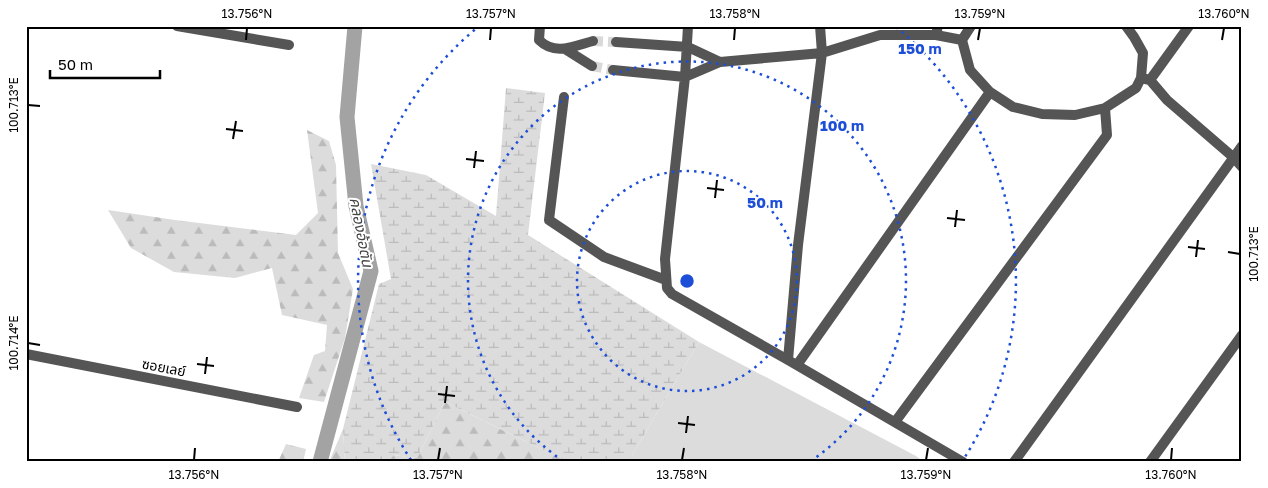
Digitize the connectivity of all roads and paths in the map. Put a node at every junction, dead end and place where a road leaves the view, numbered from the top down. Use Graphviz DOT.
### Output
graph roads {
  1 [pos="177,26"];
  2 [pos="540,26"];
  3 [pos="688,26"];
  4 [pos="820,26"];
  5 [pos="971,26"];
  6 [pos="1126,26"];
  7 [pos="1189,26"];
  8 [pos="937,31"];
  9 [pos="962,40"];
  10 [pos="593,41"];
  11 [pos="616,42"];
  12 [pos="289,45"];
  13 [pos="688,47"];
  14 [pos="565,49"];
  15 [pos="822,53"];
  16 [pos="720,62"];
  17 [pos="592,66"];
  18 [pos="613,70"];
  19 [pos="685,77"];
  20 [pos="1146,79"];
  21 [pos="990,92"];
  22 [pos="564,96"];
  23 [pos="1105,108"];
  24 [pos="1242,146"];
  25 [pos="1234,158"];
  26 [pos="1242,167"];
  27 [pos="666,280"];
  28 [pos="1242,335"];
  29 [pos="26,354"];
  30 [pos="793,363"];
  31 [pos="297,408"];
  32 [pos="895,422"];
  33 [pos="963,462"];
  34 [pos="1014,462"];
  35 [pos="1150,462"];
  1 -- 12 [label="street"];
  2 -- 14 [label="street"];
  3 -- 13 [label="street"];
  4 -- 15 [label="street"];
  5 -- 9 [label="street"];
  6 -- 20 [label="street"];
  7 -- 20 [label="street"];
  8 -- 9 [label="street"];
  8 -- 15 [label="street"];
  9 -- 21 [label="street"];
  10 -- 14 [label="street"];
  11 -- 13 [label="street"];
  13 -- 16 [label="street"];
  13 -- 19 [label="street"];
  14 -- 17 [label="street"];
  15 -- 16 [label="street"];
  15 -- 30 [label="street"];
  16 -- 19 [label="street"];
  18 -- 19 [label="street"];
  19 -- 27 [label="street"];
  20 -- 23 [label="street"];
  20 -- 25 [label="street"];
  21 -- 23 [label="street"];
  21 -- 30 [label="street"];
  22 -- 27 [label="street"];
  23 -- 32 [label="street"];
  24 -- 25 [label="street"];
  25 -- 26 [label="street"];
  25 -- 34 [label="street"];
  27 -- 30 [label="street"];
  28 -- 35 [label="street"];
  29 -- 31 [label="street, ซอยเลย์"];
  30 -- 32 [label="street"];
  32 -- 33 [label="street"];
}
